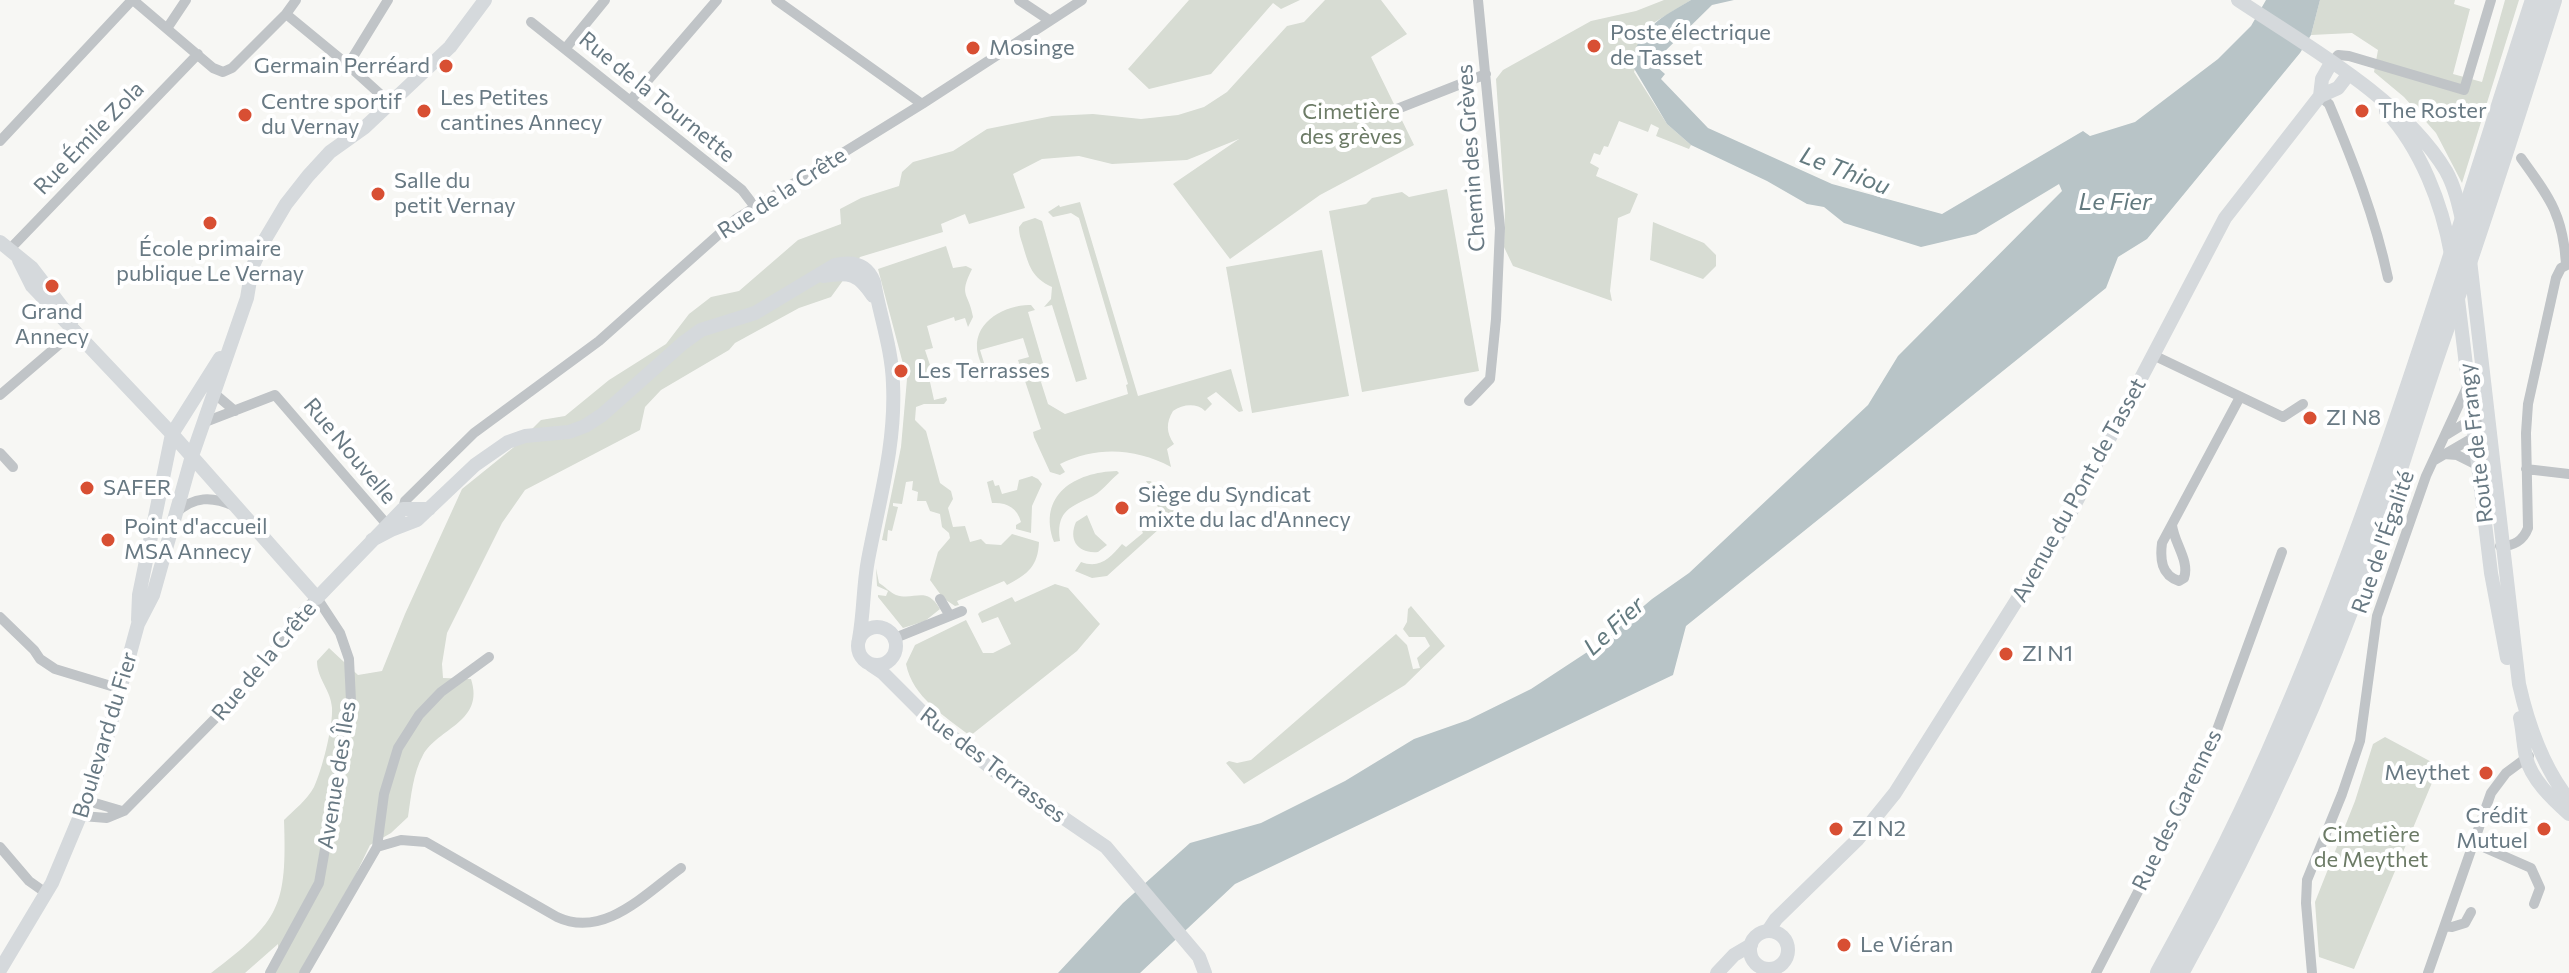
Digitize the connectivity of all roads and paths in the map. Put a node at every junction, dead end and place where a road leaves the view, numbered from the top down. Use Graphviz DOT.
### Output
graph roads {
  1 [pos="133,0"];
  2 [pos="186,0"];
  3 [pos="296,0"];
  4 [pos="388,0"];
  5 [pos="485,0"];
  6 [pos="605,0"];
  7 [pos="717,0"];
  8 [pos="776,0"];
  9 [pos="1019,0"];
  10 [pos="1082,0"];
  11 [pos="1478,0"];
  12 [pos="2491,0"];
  13 [pos="2535,0"];
  14 [pos="2552,0"];
  15 [pos="2242,2"];
  16 [pos="286,14"];
  17 [pos="1049,20"];
  18 [pos="531,22"];
  19 [pos="168,27"];
  20 [pos="565,49"];
  21 [pos="198,54"];
  22 [pos="2331,63"];
  23 [pos="348,65"];
  24 [pos="1486,74"];
  25 [pos="2353,79"];
  26 [pos="2320,96"];
  27 [pos="630,101"];
  28 [pos="391,104"];
  29 [pos="922,104"];
  30 [pos="1397,109"];
  31 [pos="0,141"];
  32 [pos="2521,158"];
  33 [pos="755,207"];
  34 [pos="9,251"];
  35 [pos="2568,264"];
  36 [pos="2388,278"];
  37 [pos="2569,283"];
  38 [pos="2554,288"];
  39 [pos="76,330"];
  40 [pos="231,341"];
  41 [pos="2153,355"];
  42 [pos="2469,383"];
  43 [pos="215,394"];
  44 [pos="0,395"];
  45 [pos="2240,397"];
  46 [pos="1469,401"];
  47 [pos="2303,404"];
  48 [pos="235,411"];
  49 [pos="205,422"];
  50 [pos="2483,427"];
  51 [pos="172,434"];
  52 [pos="2444,436"];
  53 [pos="0,453"];
  54 [pos="2444,454"];
  55 [pos="192,456"];
  56 [pos="2433,461"];
  57 [pos="2479,466"];
  58 [pos="13,467"];
  59 [pos="2526,469"];
  60 [pos="2569,474"];
  61 [pos="237,507"];
  62 [pos="175,515"];
  63 [pos="406,516"];
  64 [pos="2172,525"];
  65 [pos="389,527"];
  66 [pos="2486,531"];
  67 [pos="2504,546"];
  68 [pos="2282,552"];
  69 [pos="865,587"];
  70 [pos="317,598"];
  71 [pos="940,599"];
  72 [pos="962,611"];
  73 [pos="950,616"];
  74 [pos="0,617"];
  75 [pos="138,624"];
  76 [pos="859,639"];
  77 [pos="892,640"];
  78 [pos="489,657"];
  79 [pos="871,665"];
  80 [pos="121,689"];
  81 [pos="904,693"];
  82 [pos="2541,750"];
  83 [pos="2532,768"];
  84 [pos="2569,800"];
  85 [pos="88,801"];
  86 [pos="124,811"];
  87 [pos="2569,814"];
  88 [pos="82,816"];
  89 [pos="2474,843"];
  90 [pos="0,847"];
  91 [pos="377,847"];
  92 [pos="681,868"];
  93 [pos="46,893"];
  94 [pos="2534,904"];
  95 [pos="1788,907"];
  96 [pos="2471,912"];
  97 [pos="2445,926"];
  98 [pos="1768,931"];
  99 [pos="1784,938"];
  100 [pos="1751,945"];
  101 [pos="1,966"];
  102 [pos="1762,968"];
  103 [pos="1783,968"];
  104 [pos="2309,969"];
  105 [pos="1720,970"];
  106 [pos="270,973"];
  107 [pos="304,973"];
  108 [pos="1203,973"];
  109 [pos="2096,973"];
  110 [pos="2160,973"];
  111 [pos="2179,973"];
  112 [pos="2428,973"];
  1 -- 19 [label="street"];
  1 -- 31 [label="street"];
  2 -- 19 [label="street"];
  3 -- 16 [label="street"];
  4 -- 23 [label="street"];
  5 -- 28 [label="street"];
  6 -- 20 [label="street"];
  7 -- 27 [label="street"];
  8 -- 29 [label="street"];
  9 -- 17 [label="street"];
  10 -- 17 [label="street, Rue de la Crête"];
  11 -- 24 [label="street, Chemin des Grèves"];
  12 -- 22 [label="street"];
  13 -- 110 [label="highway"];
  14 -- 111 [label="highway"];
  15 -- 22 [label="street, Route de Frangy"];
  16 -- 21 [label="street"];
  16 -- 23 [label="street"];
  17 -- 29 [label="street, Rue de la Crête"];
  18 -- 20 [label="street, Rue de la Tournette"];
  19 -- 21 [label="street"];
  20 -- 27 [label="street, Rue de la Tournette"];
  21 -- 34 [label="street, Rue Émile Zola"];
  22 -- 25 [label="street, Route de Frangy"];
  22 -- 26 [label="street, Avenue du Pont de Tasset"];
  23 -- 28 [label="street"];
  24 -- 30 [label="street"];
  24 -- 46 [label="street, Chemin des Grèves"];
  25 -- 26 [label="street, Avenue du Pont de Tasset"];
  25 -- 42 [label="street, Route de Frangy"];
  25 -- 50 [label="street, Route de Frangy"];
  26 -- 36 [label="street"];
  26 -- 41 [label="street, Avenue du Pont de Tasset"];
  27 -- 33 [label="street, Rue de la Tournette"];
  28 -- 40 [label="street"];
  29 -- 33 [label="street, Rue de la Crête"];
  32 -- 35 [label="street"];
  33 -- 63 [label="street, Rue de la Crête"];
  34 -- 39 [label="street, Avenue des Îles"];
  35 -- 38 [label="street"];
  37 -- 38 [label="street"];
  38 -- 59 [label="street"];
  39 -- 44 [label="street"];
  39 -- 51 [label="street, Avenue des Îles"];
  40 -- 43 [label="street, Boulevard du Fier"];
  40 -- 51 [label="street"];
  41 -- 45 [label="street"];
  41 -- 95 [label="street, Avenue du Pont de Tasset"];
  42 -- 50 [label="street, Route de Frangy"];
  42 -- 52 [label="street, Rue de l'Égalité"];
  43 -- 48 [label="street"];
  43 -- 49 [label="street, Boulevard du Fier"];
  45 -- 47 [label="street"];
  45 -- 64 [label="street"];
  48 -- 49 [label="street, Rue Nouvelle"];
  48 -- 65 [label="street, Rue Nouvelle"];
  49 -- 55 [label="street, Boulevard du Fier"];
  50 -- 52 [label="street"];
  50 -- 54 [label="street, Rue de l'Égalité"];
  50 -- 57 [label="street, Route de Frangy"];
  50 -- 67 [label="street, Route de Frangy"];
  51 -- 55 [label="street, Avenue des Îles"];
  51 -- 75 [label="street, Boulevard du Fier"];
  52 -- 56 [label="street, Rue de l'Égalité"];
  53 -- 58 [label="street"];
  54 -- 56 [label="street, Rue de l'Égalité"];
  54 -- 57 [label="street, Rue de l'Égalité"];
  55 -- 61 [label="street, Avenue des Îles"];
  55 -- 62 [label="street, Boulevard du Fier"];
  56 -- 104 [label="street, Rue de l'Égalité"];
  57 -- 66 [label="street, Route de Frangy"];
  59 -- 60 [label="street"];
  59 -- 67 [label="street"];
  61 -- 62 [label="street"];
  61 -- 70 [label="street, Avenue des Îles"];
  62 -- 75 [label="street, Boulevard du Fier"];
  63 -- 65 [label="street"];
  63 -- 69 [label="street"];
  64 -- 64 [label="street"];
  65 -- 70 [label="street, Rue de la Crête"];
  66 -- 67 [label="street"];
  66 -- 83 [label="street, Route de Frangy"];
  67 -- 82 [label="street, Route de Frangy"];
  68 -- 109 [label="street, Rue des Garennes"];
  69 -- 76 [label="street"];
  69 -- 77 [label="street, Rue des Terrasses"];
  70 -- 86 [label="street, Rue de la Crête"];
  70 -- 106 [label="street, Avenue des Îles"];
  71 -- 73 [label="street"];
  72 -- 73 [label="street"];
  73 -- 77 [label="street"];
  74 -- 80 [label="street"];
  75 -- 80 [label="street, Boulevard du Fier"];
  76 -- 77 [label="street"];
  76 -- 79 [label="street"];
  77 -- 79 [label="street"];
  77 -- 81 [label="street, Rue des Terrasses"];
  78 -- 91 [label="street"];
  79 -- 81 [label="street, Rue des Terrasses"];
  80 -- 85 [label="street, Boulevard du Fier"];
  81 -- 108 [label="street, Rue des Terrasses"];
  82 -- 83 [label="street, Route de Frangy"];
  82 -- 83 [label="street"];
  83 -- 84 [label="street, Route de Frangy"];
  83 -- 87 [label="street, Route de Frangy"];
  83 -- 89 [label="street"];
  85 -- 86 [label="street"];
  85 -- 88 [label="street, Boulevard du Fier"];
  86 -- 88 [label="street"];
  88 -- 93 [label="street, Boulevard du Fier"];
  89 -- 94 [label="street"];
  89 -- 97 [label="street"];
  90 -- 93 [label="street"];
  91 -- 92 [label="street"];
  91 -- 107 [label="street"];
  93 -- 101 [label="street, Boulevard du Fier"];
  95 -- 98 [label="street, Avenue du Pont de Tasset"];
  95 -- 99 [label="street"];
  96 -- 97 [label="street"];
  97 -- 112 [label="street"];
  98 -- 99 [label="street"];
  98 -- 100 [label="street"];
  99 -- 103 [label="street"];
  100 -- 102 [label="street"];
  100 -- 105 [label="street"];
  102 -- 103 [label="street"];
  102 -- 105 [label="street"];
}
